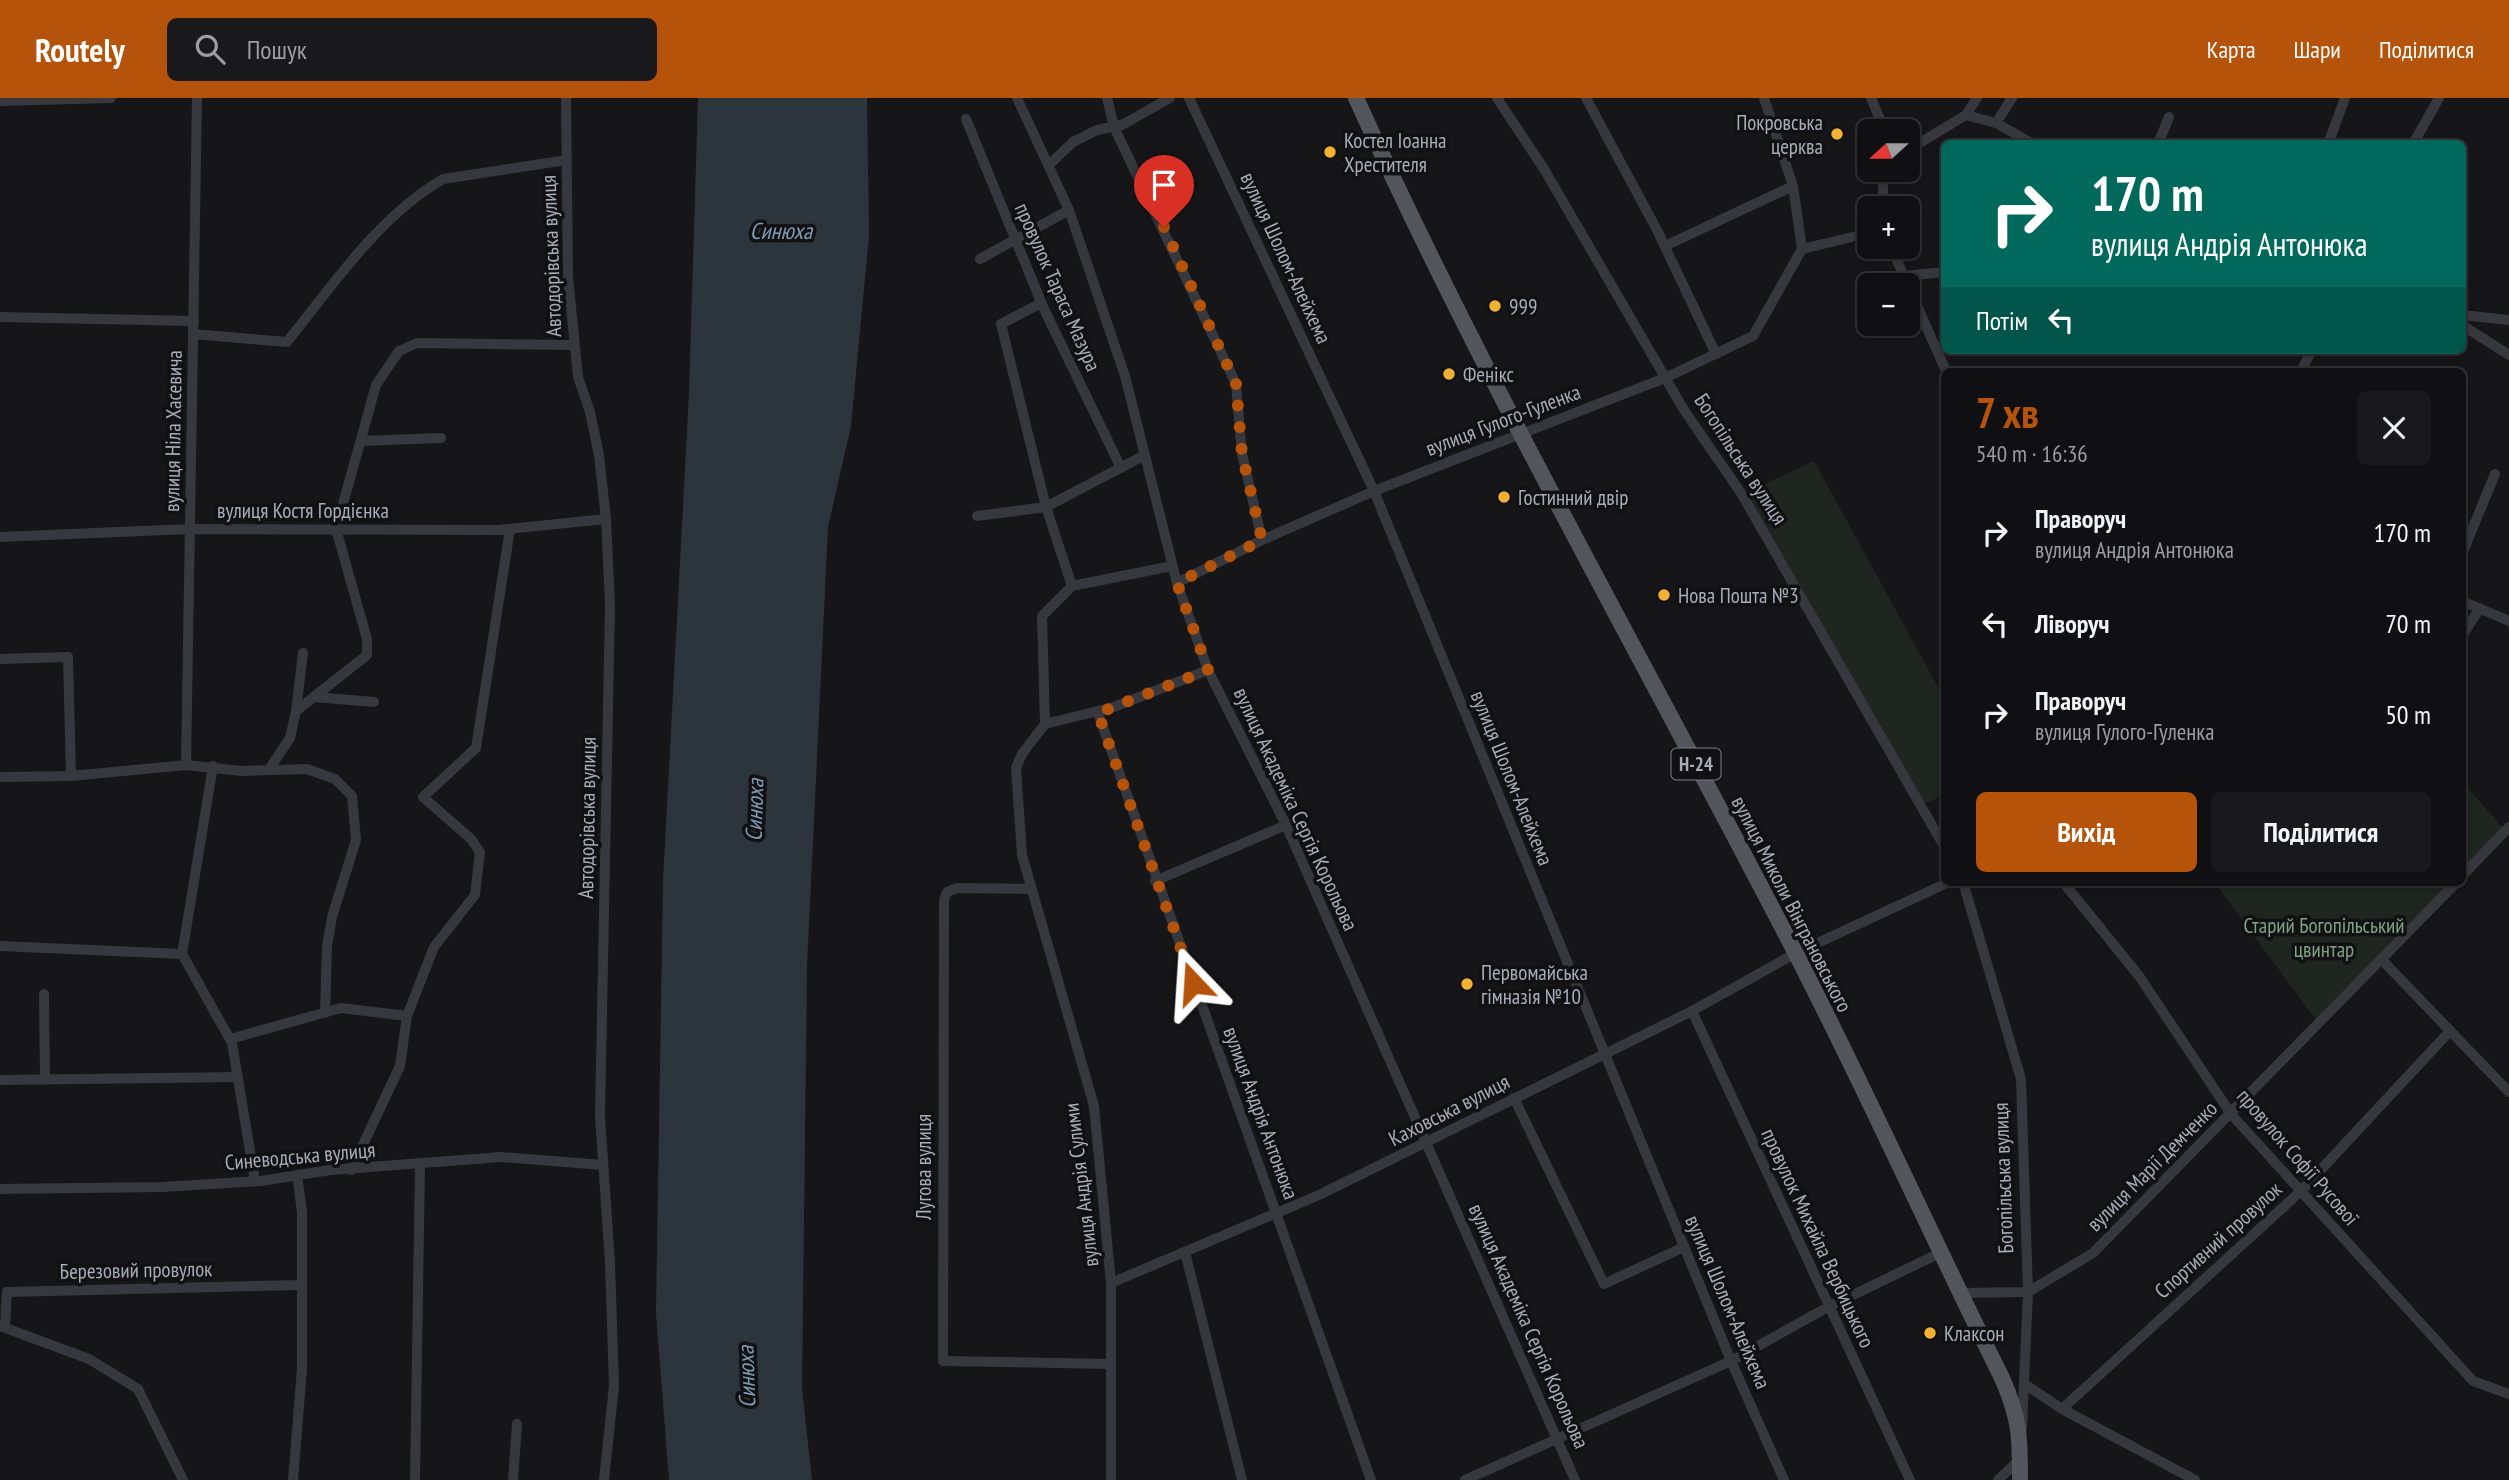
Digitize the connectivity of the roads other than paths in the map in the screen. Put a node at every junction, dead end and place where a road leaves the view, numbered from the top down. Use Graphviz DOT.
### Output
graph roads {
  1 [pos="96,98"];
  2 [pos="111,98"];
  3 [pos="197,98"];
  4 [pos="566,98"];
  5 [pos="1017,98"];
  6 [pos="1107,98"];
  7 [pos="1170,98"];
  8 [pos="1189,98"];
  9 [pos="1356,98"];
  10 [pos="1497,98"];
  11 [pos="1586,98"];
  12 [pos="1764,98"];
  13 [pos="1871,98"];
  14 [pos="1977,98"];
  15 [pos="2012,98"];
  16 [pos="2345,98"];
  17 [pos="2439,100"];
  18 [pos="0,101"];
  19 [pos="1966,115"];
  20 [pos="2169,117"];
  21 [pos="966,119"];
  22 [pos="1880,119"];
  23 [pos="1996,123"];
  24 [pos="1114,127"];
  25 [pos="2026,140"];
  26 [pos="2160,140"];
  27 [pos="2329,140"];
  28 [pos="2415,140"];
  29 [pos="1920,143"];
  30 [pos="567,160"];
  31 [pos="1050,164"];
  32 [pos="1793,186"];
  33 [pos="1069,210"];
  34 [pos="1857,236"];
  35 [pos="1015,238"];
  36 [pos="1665,246"];
  37 [pos="1802,249"];
  38 [pos="980,259"];
  39 [pos="1941,272"];
  40 [pos="1920,274"];
  41 [pos="1041,303"];
  42 [pos="1920,311"];
  43 [pos="2466,315"];
  44 [pos="0,317"];
  45 [pos="2509,320"];
  46 [pos="194,321"];
  47 [pos="2466,328"];
  48 [pos="193,334"];
  49 [pos="574,345"];
  50 [pos="1716,354"];
  51 [pos="2509,355"];
  52 [pos="1945,368"];
  53 [pos="1665,379"];
  54 [pos="1519,432"];
  55 [pos="441,438"];
  56 [pos="361,441"];
  57 [pos="1143,456"];
  58 [pos="1121,468"];
  59 [pos="2495,474"];
  60 [pos="1374,491"];
  61 [pos="1046,507"];
  62 [pos="977,516"];
  63 [pos="606,519"];
  64 [pos="190,529"];
  65 [pos="336,529"];
  66 [pos="510,529"];
  67 [pos="0,537"];
  68 [pos="1262,540"];
  69 [pos="2466,544"];
  70 [pos="1172,566"];
  71 [pos="1177,583"];
  72 [pos="1072,586"];
  73 [pos="2466,603"];
  74 [pos="2480,608"];
  75 [pos="2509,621"];
  76 [pos="2466,630"];
  77 [pos="303,653"];
  78 [pos="0,659"];
  79 [pos="1208,670"];
  80 [pos="314,697"];
  81 [pos="374,702"];
  82 [pos="296,711"];
  83 [pos="1098,713"];
  84 [pos="1045,724"];
  85 [pos="186,765"];
  86 [pos="213,766"];
  87 [pos="270,768"];
  88 [pos="71,776"];
  89 [pos="0,777"];
  90 [pos="1286,825"];
  91 [pos="2509,827"];
  92 [pos="1941,841"];
  93 [pos="2466,872"];
  94 [pos="1156,881"];
  95 [pos="1941,886"];
  96 [pos="1965,886"];
  97 [pos="2066,886"];
  98 [pos="2453,886"];
  99 [pos="1031,889"];
  100 [pos="0,946"];
  101 [pos="1796,953"];
  102 [pos="182,954"];
  103 [pos="2382,960"];
  104 [pos="44,994"];
  105 [pos="1692,1011"];
  106 [pos="325,1013"];
  107 [pos="407,1016"];
  108 [pos="2450,1031"];
  109 [pos="230,1039"];
  110 [pos="1604,1054"];
  111 [pos="238,1077"];
  112 [pos="0,1080"];
  113 [pos="45,1080"];
  114 [pos="2509,1093"];
  115 [pos="1514,1098"];
  116 [pos="2231,1114"];
  117 [pos="1428,1142"];
  118 [pos="420,1164"];
  119 [pos="603,1165"];
  120 [pos="351,1170"];
  121 [pos="297,1175"];
  122 [pos="255,1181"];
  123 [pos="0,1189"];
  124 [pos="2301,1191"];
  125 [pos="1277,1213"];
  126 [pos="1684,1247"];
  127 [pos="1185,1252"];
  128 [pos="1940,1253"];
  129 [pos="1111,1283"];
  130 [pos="301,1285"];
  131 [pos="2028,1292"];
  132 [pos="1959,1293"];
  133 [pos="1828,1307"];
  134 [pos="3,1326"];
  135 [pos="1731,1361"];
  136 [pos="1111,1364"];
  137 [pos="2026,1385"];
  138 [pos="2509,1394"];
  139 [pos="2062,1409"];
  140 [pos="517,1424"];
  141 [pos="2021,1437"];
  142 [pos="1557,1439"];
  143 [pos="2020,1459"];
  144 [pos="183,1480"];
  145 [pos="293,1480"];
  146 [pos="415,1480"];
  147 [pos="513,1480"];
  148 [pos="604,1480"];
  149 [pos="1111,1480"];
  150 [pos="1242,1480"];
  151 [pos="1371,1480"];
  152 [pos="1465,1480"];
  153 [pos="1576,1480"];
  154 [pos="1784,1480"];
  155 [pos="1910,1480"];
  156 [pos="1998,1480"];
  157 [pos="2020,1480"];
  158 [pos="2195,1480"];
  1 -- 2 [label="street"];
  1 -- 18 [label="street"];
  3 -- 46 [label="street, вулиця Ніла Хасевича"];
  4 -- 30 [label="street, Автодорівська вулиця"];
  5 -- 31 [label="street, вулиця Академіка Сергія Корольова"];
  6 -- 24 [label="street"];
  7 -- 24 [label="street"];
  8 -- 60 [label="street, вулиця Шолом-Алейхема"];
  9 -- 54 [label="main road, вулиця Миколи Вінграновського / Н-24"];
  10 -- 53 [label="street, Богопільська вулиця"];
  11 -- 36 [label="street"];
  12 -- 32 [label="street"];
  13 -- 22 [label="street"];
  14 -- 19 [label="street"];
  15 -- 23 [label="street"];
  16 -- 27 [label="street"];
  17 -- 28 [label="street"];
  19 -- 23 [label="street"];
  19 -- 29 [label="street"];
  20 -- 26 [label="street"];
  21 -- 35 [label="street, провулок Тараса Мазура"];
  23 -- 25 [label="street"];
  24 -- 31 [label="street"];
  24 -- 68 [label="street"];
  30 -- 48 [label="street, Автодорівська вулиця"];
  30 -- 49 [label="street, Автодорівська вулиця"];
  31 -- 33 [label="street, вулиця Академіка Сергія Корольова"];
  32 -- 36 [label="street"];
  32 -- 37 [label="street"];
  33 -- 35 [label="street"];
  33 -- 57 [label="street, вулиця Академіка Сергія Корольова"];
  34 -- 37 [label="street"];
  35 -- 38 [label="street"];
  35 -- 41 [label="street, провулок Тараса Мазура"];
  36 -- 50 [label="street"];
  37 -- 50 [label="street, вулиця Гулого-Гуленка"];
  39 -- 40 [label="street"];
  41 -- 58 [label="street, провулок Тараса Мазура"];
  41 -- 61 [label="street"];
  42 -- 52 [label="street"];
  43 -- 45 [label="street"];
  44 -- 46 [label="street"];
  46 -- 48 [label="street, вулиця Ніла Хасевича"];
  47 -- 51 [label="street"];
  48 -- 64 [label="street, вулиця Ніла Хасевича"];
  49 -- 56 [label="street"];
  49 -- 63 [label="street, Автодорівська вулиця"];
  50 -- 53 [label="street, вулиця Гулого-Гуленка"];
  53 -- 54 [label="street, вулиця Гулого-Гуленка"];
  53 -- 92 [label="street, Богопільська вулиця"];
  54 -- 60 [label="street, вулиця Гулого-Гуленка"];
  54 -- 101 [label="main road, вулиця Миколи Вінграновського / Н-24"];
  55 -- 56 [label="street"];
  56 -- 65 [label="street"];
  57 -- 58 [label="street"];
  57 -- 70 [label="street, вулиця Академіка Сергія Корольова"];
  58 -- 61 [label="street"];
  59 -- 69 [label="street"];
  60 -- 68 [label="street, вулиця Гулого-Гуленка"];
  60 -- 110 [label="street, вулиця Шолом-Алейхема"];
  61 -- 62 [label="street"];
  61 -- 72 [label="street"];
  63 -- 66 [label="street, вулиця Костя Гордієнка"];
  63 -- 119 [label="street, Автодорівська вулиця"];
  64 -- 65 [label="street, вулиця Костя Гордієнка"];
  64 -- 67 [label="street, вулиця Костя Гордієнка"];
  64 -- 85 [label="street, вулиця Ніла Хасевича"];
  65 -- 66 [label="street, вулиця Костя Гордієнка"];
  65 -- 80 [label="street"];
  66 -- 107 [label="street"];
  68 -- 71 [label="street, вулиця Гулого-Гуленка"];
  70 -- 71 [label="street, вулиця Академіка Сергія Корольова"];
  70 -- 72 [label="street"];
  71 -- 79 [label="street, вулиця Академіка Сергія Корольова"];
  72 -- 84 [label="street"];
  73 -- 74 [label="street"];
  74 -- 75 [label="street"];
  74 -- 76 [label="street"];
  77 -- 82 [label="street"];
  78 -- 88 [label="street"];
  79 -- 83 [label="street"];
  79 -- 90 [label="street, вулиця Академіка Сергія Корольова"];
  80 -- 81 [label="street"];
  80 -- 82 [label="street"];
  82 -- 87 [label="street"];
  83 -- 84 [label="street"];
  83 -- 94 [label="street, вулиця Андрія Антонюка"];
  84 -- 99 [label="street, вулиця Андрія Сулими"];
  85 -- 86 [label="street"];
  85 -- 88 [label="street"];
  86 -- 87 [label="street"];
  86 -- 102 [label="street"];
  87 -- 106 [label="street"];
  88 -- 89 [label="street"];
  90 -- 94 [label="street"];
  90 -- 117 [label="street, вулиця Академіка Сергія Корольова"];
  91 -- 93 [label="street"];
  94 -- 125 [label="street, вулиця Андрія Антонюка"];
  95 -- 101 [label="street, Каховська вулиця"];
  96 -- 131 [label="street, Богопільська вулиця"];
  97 -- 116 [label="street, провулок Софії Русової"];
  98 -- 103 [label="street, вулиця Марії Демченко"];
  99 -- 129 [label="street, вулиця Андрія Сулими"];
  99 -- 136 [label="street, Лугова вулиця"];
  100 -- 102 [label="street"];
  101 -- 105 [label="street, Каховська вулиця"];
  101 -- 128 [label="main road, вулиця Миколи Вінграновського / Н-24"];
  102 -- 109 [label="street"];
  103 -- 108 [label="street"];
  103 -- 116 [label="street, вулиця Марії Демченко"];
  104 -- 113 [label="street"];
  105 -- 110 [label="street, Каховська вулиця"];
  105 -- 133 [label="street, провулок Михайла Вербицького"];
  106 -- 107 [label="street"];
  106 -- 109 [label="street"];
  107 -- 120 [label="street"];
  108 -- 114 [label="street"];
  108 -- 124 [label="street, Спортивний провулок"];
  109 -- 111 [label="street"];
  110 -- 115 [label="street, Каховська вулиця"];
  110 -- 126 [label="street, вулиця Шолом-Алейхема"];
  111 -- 113 [label="street"];
  111 -- 122 [label="street"];
  112 -- 113 [label="street"];
  115 -- 117 [label="street, Каховська вулиця"];
  115 -- 126 [label="street"];
  116 -- 124 [label="street, провулок Софії Русової"];
  116 -- 131 [label="street, вулиця Марії Демченко"];
  117 -- 125 [label="street, Каховська вулиця"];
  117 -- 142 [label="street, вулиця Академіка Сергія Корольова"];
  118 -- 119 [label="street, Синеводська вулиця"];
  118 -- 120 [label="street, Синеводська вулиця"];
  118 -- 146 [label="street"];
  119 -- 148 [label="street, Автодорівська вулиця"];
  120 -- 121 [label="street, Синеводська вулиця"];
  121 -- 122 [label="street, Синеводська вулиця"];
  121 -- 130 [label="street"];
  122 -- 123 [label="street, Синеводська вулиця"];
  124 -- 138 [label="street, провулок Софії Русової"];
  124 -- 139 [label="street, Спортивний провулок"];
  125 -- 127 [label="street, Каховська вулиця"];
  125 -- 151 [label="street, вулиця Андрія Антонюка"];
  126 -- 135 [label="street, вулиця Шолом-Алейхема"];
  127 -- 129 [label="street, Каховська вулиця"];
  127 -- 150 [label="street"];
  128 -- 132 [label="main road, вулиця Миколи Вінграновського / Н-24"];
  128 -- 133 [label="street"];
  129 -- 136 [label="street, вулиця Андрія Сулими"];
  130 -- 134 [label="street, Березовий провулок"];
  130 -- 145 [label="street"];
  131 -- 132 [label="street"];
  131 -- 137 [label="street, Богопільська вулиця"];
  132 -- 141 [label="main road, вулиця Миколи Вінграновського / Н-24"];
  133 -- 135 [label="street"];
  133 -- 155 [label="street, провулок Михайла Вербицького"];
  134 -- 144 [label="street"];
  135 -- 142 [label="street"];
  135 -- 154 [label="street, вулиця Шолом-Алейхема"];
  136 -- 149 [label="street, вулиця Андрія Сулими"];
  137 -- 139 [label="street"];
  137 -- 141 [label="street, Богопільська вулиця"];
  139 -- 158 [label="street"];
  140 -- 147 [label="street"];
  141 -- 143 [label="main road, Богопільська вулиця / Н-24"];
  142 -- 152 [label="street"];
  142 -- 153 [label="street, вулиця Академіка Сергія Корольова"];
  143 -- 156 [label="street"];
  143 -- 157 [label="main road, Богопільська вулиця / Н-24"];
}
